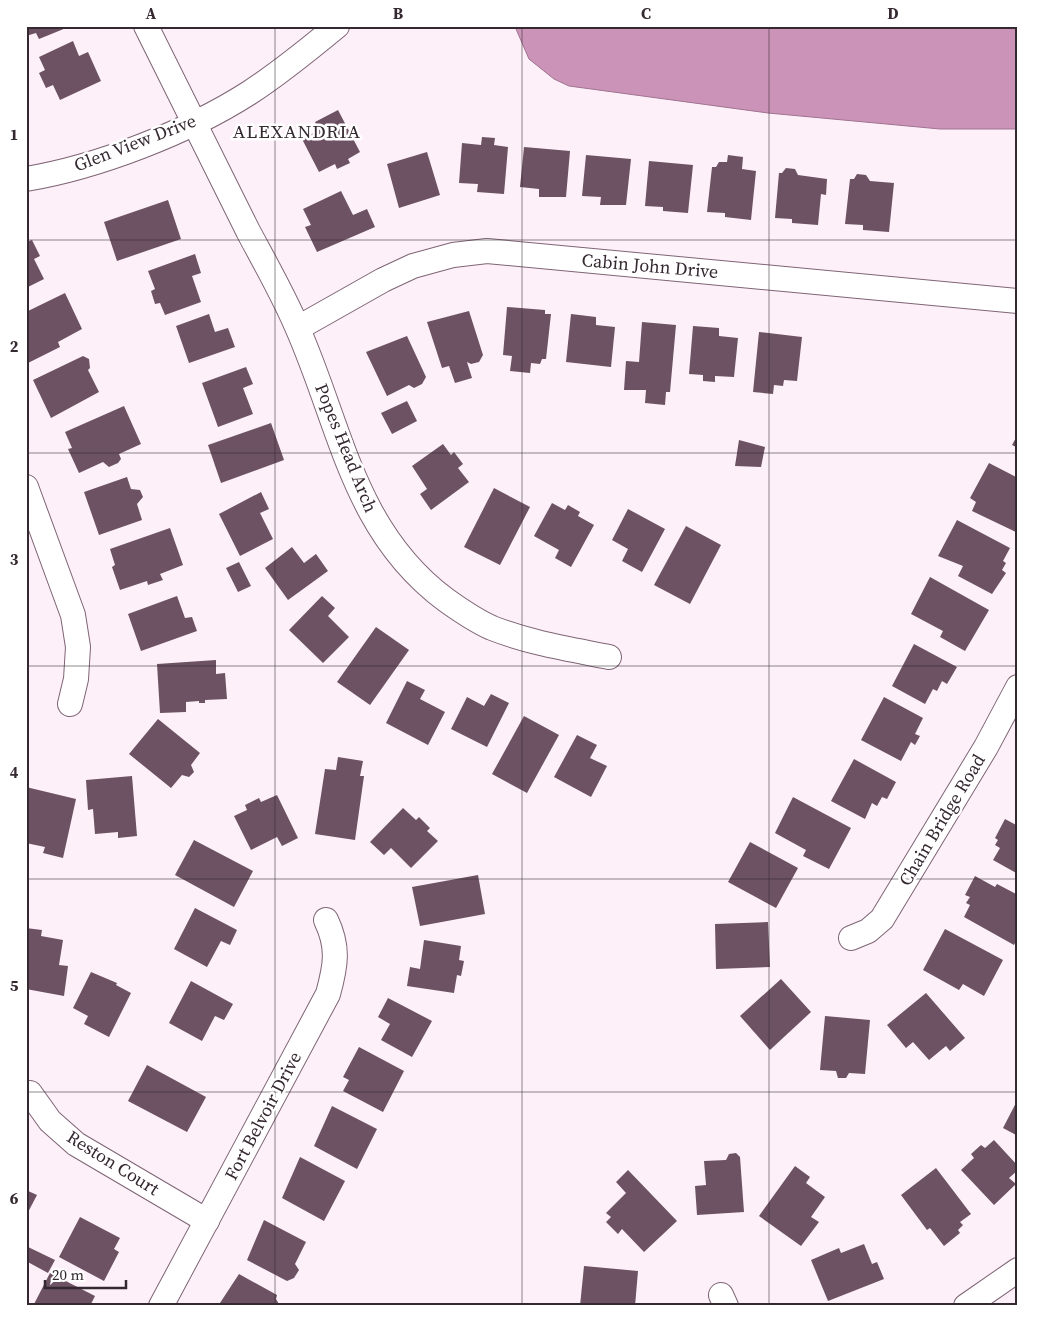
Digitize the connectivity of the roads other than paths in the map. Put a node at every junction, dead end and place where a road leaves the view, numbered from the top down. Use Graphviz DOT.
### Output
graph roads {
  1 [pos="146,26"];
  2 [pos="336,26"];
  3 [pos="194,123"];
  4 [pos="26,179"];
  5 [pos="1018,301"];
  6 [pos="298,328"];
  7 [pos="26,487"];
  8 [pos="609,657"];
  9 [pos="1018,687"];
  10 [pos="70,704"];
  11 [pos="326,920"];
  12 [pos="851,938"];
  13 [pos="30,1093"];
  14 [pos="207,1221"];
  15 [pos="1018,1270"];
  16 [pos="161,1306"];
  17 [pos="966,1306"];
  1 -- 3 [label="street, Popes Head Arch"];
  2 -- 3 [label="street, Glen View Drive"];
  3 -- 4 [label="street, Glen View Drive"];
  3 -- 6 [label="street, Popes Head Arch"];
  5 -- 6 [label="street, Cabin John Drive"];
  6 -- 8 [label="street, Popes Head Arch"];
  7 -- 10 [label="street"];
  9 -- 12 [label="street, Chain Bridge Road"];
  11 -- 14 [label="street, Fort Belvoir Drive"];
  13 -- 14 [label="street, Reston Court"];
  14 -- 16 [label="street, Fort Belvoir Drive"];
  15 -- 17 [label="street"];
}
